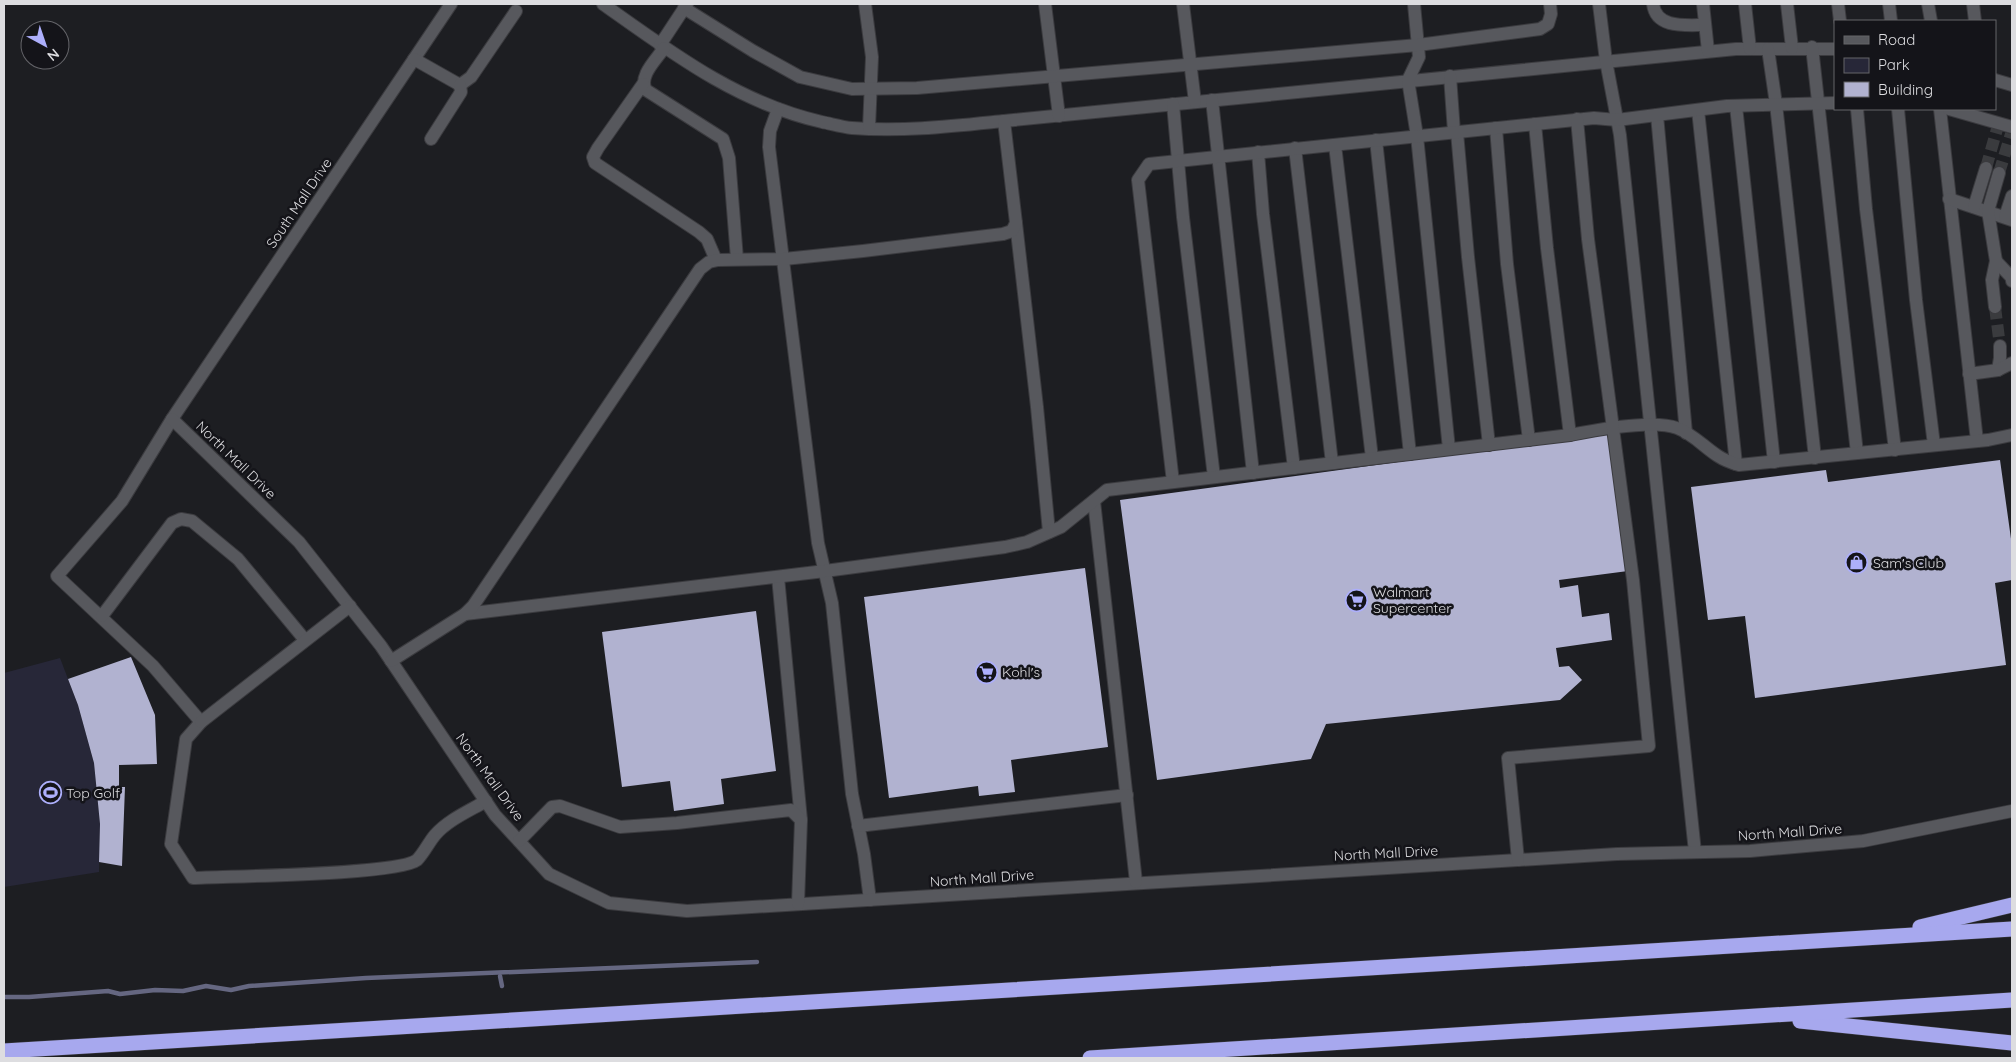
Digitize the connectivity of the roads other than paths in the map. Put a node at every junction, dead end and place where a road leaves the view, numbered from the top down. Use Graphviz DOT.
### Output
graph roads {
  1 [pos="451,4"];
  2 [pos="603,4"];
  3 [pos="865,4"];
  4 [pos="1045,4"];
  5 [pos="1184,4"];
  6 [pos="1414,4"];
  7 [pos="1550,4"];
  8 [pos="1599,4"];
  9 [pos="1653,4"];
  10 [pos="1703,4"];
  11 [pos="1745,4"];
  12 [pos="1787,4"];
  13 [pos="1838,4"];
  14 [pos="1889,4"];
  15 [pos="1928,4"];
  16 [pos="1973,4"];
  17 [pos="685,6"];
  18 [pos="516,11"];
  19 [pos="1840,20"];
  20 [pos="1891,20"];
  21 [pos="1931,20"];
  22 [pos="1975,20"];
  23 [pos="1705,25"];
  24 [pos="1418,45"];
  25 [pos="662,46"];
  26 [pos="1812,47"];
  27 [pos="1792,48"];
  28 [pos="1750,49"];
  29 [pos="1768,49"];
  30 [pos="1834,49"];
  31 [pos="1708,51"];
  32 [pos="414,58"];
  33 [pos="1606,60"];
  34 [pos="1191,65"];
  35 [pos="1054,76"];
  36 [pos="1450,76"];
  37 [pos="1408,80"];
  38 [pos="1996,80"];
  39 [pos="643,84"];
  40 [pos="460,85"];
  41 [pos="2012,85"];
  42 [pos="871,89"];
  43 [pos="1212,100"];
  44 [pos="1195,102"];
  45 [pos="1818,102"];
  46 [pos="1834,102"];
  47 [pos="1173,104"];
  48 [pos="1776,104"];
  49 [pos="1736,106"];
  50 [pos="778,109"];
  51 [pos="1698,110"];
  52 [pos="1857,110"];
  53 [pos="1898,110"];
  54 [pos="1940,110"];
  55 [pos="1952,110"];
  56 [pos="1657,115"];
  57 [pos="1059,116"];
  58 [pos="1578,119"];
  59 [pos="1617,120"];
  60 [pos="1004,122"];
  61 [pos="1535,124"];
  62 [pos="869,128"];
  63 [pos="1496,128"];
  64 [pos="2012,130"];
  65 [pos="1455,132"];
  66 [pos="1417,136"];
  67 [pos="431,139"];
  68 [pos="1376,140"];
  69 [pos="1335,145"];
  70 [pos="1295,148"];
  71 [pos="1258,152"];
  72 [pos="1219,156"];
  73 [pos="1179,160"];
  74 [pos="1986,168"];
  75 [pos="1999,173"];
  76 [pos="2012,196"];
  77 [pos="1949,199"];
  78 [pos="1974,207"];
  79 [pos="1988,212"];
  80 [pos="2008,219"];
  81 [pos="1016,223"];
  82 [pos="784,259"];
  83 [pos="716,260"];
  84 [pos="737,260"];
  85 [pos="1996,261"];
  86 [pos="2012,281"];
  87 [pos="1995,307"];
  88 [pos="2000,346"];
  89 [pos="2012,363"];
  90 [pos="1998,370"];
  91 [pos="1969,374"];
  92 [pos="172,419"];
  93 [pos="1650,425"];
  94 [pos="1612,427"];
  95 [pos="1686,433"];
  96 [pos="1570,435"];
  97 [pos="2012,435"];
  98 [pos="1529,440"];
  99 [pos="1977,441"];
  100 [pos="1489,445"];
  101 [pos="1934,445"];
  102 [pos="1449,449"];
  103 [pos="1894,450"];
  104 [pos="1858,453"];
  105 [pos="1410,454"];
  106 [pos="1372,458"];
  107 [pos="1815,458"];
  108 [pos="1774,462"];
  109 [pos="1332,463"];
  110 [pos="1736,464"];
  111 [pos="1294,468"];
  112 [pos="1253,473"];
  113 [pos="1214,477"];
  114 [pos="1173,482"];
  115 [pos="1094,501"];
  116 [pos="1049,532"];
  117 [pos="825,571"];
  118 [pos="778,577"];
  119 [pos="350,606"];
  120 [pos="465,614"];
  121 [pos="102,616"];
  122 [pos="305,640"];
  123 [pos="392,661"];
  124 [pos="201,722"];
  125 [pos="1127,795"];
  126 [pos="486,801"];
  127 [pos="2012,811"];
  128 [pos="801,820"];
  129 [pos="858,826"];
  130 [pos="519,841"];
  131 [pos="1695,852"];
  132 [pos="1518,860"];
  133 [pos="1136,882"];
  134 [pos="870,900"];
  135 [pos="798,904"];
  136 [pos="2012,905"];
  137 [pos="2012,929"];
  138 [pos="1880,936"];
  139 [pos="2012,1000"];
  140 [pos="1756,1017"];
  141 [pos="2012,1043"];
  142 [pos="4,1051"];
  143 [pos="1090,1058"];
  1 -- 32 [label="street, South Mall Drive"];
  2 -- 25 [label="street"];
  3 -- 42 [label="street"];
  4 -- 35 [label="street"];
  5 -- 34 [label="street"];
  6 -- 24 [label="street"];
  7 -- 24 [label="street"];
  8 -- 33 [label="street"];
  9 -- 23 [label="street"];
  10 -- 23 [label="street"];
  11 -- 28 [label="street"];
  12 -- 27 [label="street"];
  13 -- 19 [label="street"];
  14 -- 20 [label="street"];
  15 -- 21 [label="street"];
  16 -- 22 [label="street"];
  17 -- 25 [label="street"];
  17 -- 42 [label="street"];
  18 -- 40 [label="street"];
  23 -- 31 [label="street"];
  24 -- 34 [label="street"];
  24 -- 37 [label="street"];
  25 -- 39 [label="street"];
  25 -- 50 [label="street"];
  26 -- 27 [label="street"];
  26 -- 30 [label="street"];
  26 -- 45 [label="street"];
  27 -- 29 [label="street"];
  28 -- 29 [label="street"];
  28 -- 31 [label="street"];
  29 -- 48 [label="street"];
  31 -- 33 [label="street"];
  32 -- 40 [label="street"];
  32 -- 92 [label="street, South Mall Drive"];
  33 -- 36 [label="street"];
  33 -- 59 [label="street"];
  34 -- 35 [label="street"];
  34 -- 44 [label="street"];
  35 -- 42 [label="street"];
  35 -- 57 [label="street"];
  36 -- 37 [label="street"];
  36 -- 65 [label="street"];
  37 -- 43 [label="street"];
  37 -- 66 [label="street"];
  38 -- 41 [label="street"];
  39 -- 83 [label="street"];
  39 -- 84 [label="street"];
  40 -- 67 [label="street"];
  42 -- 62 [label="street"];
  43 -- 44 [label="street"];
  43 -- 72 [label="street"];
  44 -- 47 [label="street"];
  45 -- 46 [label="street"];
  45 -- 48 [label="street"];
  45 -- 104 [label="street"];
  47 -- 57 [label="street"];
  47 -- 73 [label="street"];
  48 -- 49 [label="street"];
  48 -- 107 [label="street"];
  49 -- 51 [label="street"];
  49 -- 108 [label="street"];
  50 -- 62 [label="street"];
  50 -- 82 [label="street"];
  51 -- 56 [label="street"];
  51 -- 110 [label="street"];
  52 -- 103 [label="street"];
  53 -- 101 [label="street"];
  54 -- 77 [label="street"];
  55 -- 64 [label="street"];
  56 -- 59 [label="street"];
  56 -- 95 [label="street"];
  57 -- 60 [label="street"];
  58 -- 59 [label="street"];
  58 -- 61 [label="street"];
  58 -- 94 [label="street"];
  59 -- 93 [label="street"];
  60 -- 62 [label="street"];
  60 -- 81 [label="street"];
  61 -- 63 [label="street"];
  61 -- 96 [label="street"];
  63 -- 65 [label="street"];
  63 -- 98 [label="street"];
  65 -- 66 [label="street"];
  65 -- 100 [label="street"];
  66 -- 68 [label="street"];
  66 -- 102 [label="street"];
  68 -- 69 [label="street"];
  68 -- 105 [label="street"];
  69 -- 70 [label="street"];
  69 -- 106 [label="street"];
  70 -- 71 [label="street"];
  70 -- 109 [label="street"];
  71 -- 72 [label="street"];
  71 -- 111 [label="street"];
  72 -- 73 [label="street"];
  72 -- 112 [label="street"];
  73 -- 113 [label="street"];
  73 -- 114 [label="street"];
  74 -- 78 [label="street"];
  75 -- 79 [label="street"];
  76 -- 80 [label="street"];
  77 -- 78 [label="street"];
  77 -- 91 [label="street"];
  78 -- 79 [label="street"];
  79 -- 80 [label="street"];
  79 -- 85 [label="street"];
  81 -- 82 [label="street"];
  81 -- 116 [label="street"];
  82 -- 84 [label="street"];
  82 -- 117 [label="street"];
  83 -- 84 [label="street"];
  83 -- 120 [label="street"];
  85 -- 86 [label="street"];
  85 -- 87 [label="street"];
  88 -- 90 [label="street"];
  89 -- 90 [label="street"];
  90 -- 91 [label="street"];
  91 -- 99 [label="street"];
  92 -- 119 [label="street, North Mall Drive"];
  92 -- 121 [label="street, South Mall Drive"];
  93 -- 94 [label="street"];
  93 -- 95 [label="street"];
  93 -- 131 [label="street"];
  94 -- 96 [label="street"];
  94 -- 132 [label="street"];
  95 -- 110 [label="street"];
  96 -- 98 [label="street"];
  97 -- 99 [label="street"];
  98 -- 100 [label="street"];
  99 -- 101 [label="street"];
  100 -- 102 [label="street"];
  101 -- 103 [label="street"];
  102 -- 105 [label="street"];
  103 -- 104 [label="street"];
  104 -- 107 [label="street"];
  105 -- 106 [label="street"];
  106 -- 109 [label="street"];
  107 -- 108 [label="street"];
  108 -- 110 [label="street"];
  109 -- 111 [label="street"];
  111 -- 112 [label="street"];
  112 -- 113 [label="street"];
  113 -- 114 [label="street"];
  114 -- 115 [label="street"];
  115 -- 116 [label="street"];
  115 -- 125 [label="street"];
  116 -- 117 [label="street"];
  117 -- 118 [label="street"];
  117 -- 129 [label="street"];
  118 -- 120 [label="street"];
  118 -- 128 [label="street"];
  119 -- 122 [label="street"];
  119 -- 123 [label="street, North Mall Drive"];
  120 -- 123 [label="street"];
  121 -- 122 [label="street"];
  121 -- 124 [label="street"];
  122 -- 124 [label="street"];
  123 -- 126 [label="street, North Mall Drive"];
  124 -- 126 [label="street"];
  125 -- 129 [label="street"];
  125 -- 133 [label="street"];
  126 -- 130 [label="street, North Mall Drive"];
  127 -- 131 [label="street, North Mall Drive"];
  128 -- 130 [label="street"];
  128 -- 135 [label="street"];
  129 -- 134 [label="street"];
  130 -- 135 [label="street, North Mall Drive"];
  131 -- 132 [label="street, North Mall Drive"];
  132 -- 133 [label="street, North Mall Drive"];
  133 -- 134 [label="street, North Mall Drive"];
  134 -- 135 [label="street, North Mall Drive"];
  136 -- 138 [label="highway"];
  137 -- 138 [label="highway"];
  138 -- 142 [label="highway"];
  139 -- 140 [label="highway"];
  140 -- 141 [label="highway"];
  140 -- 143 [label="highway"];
}
